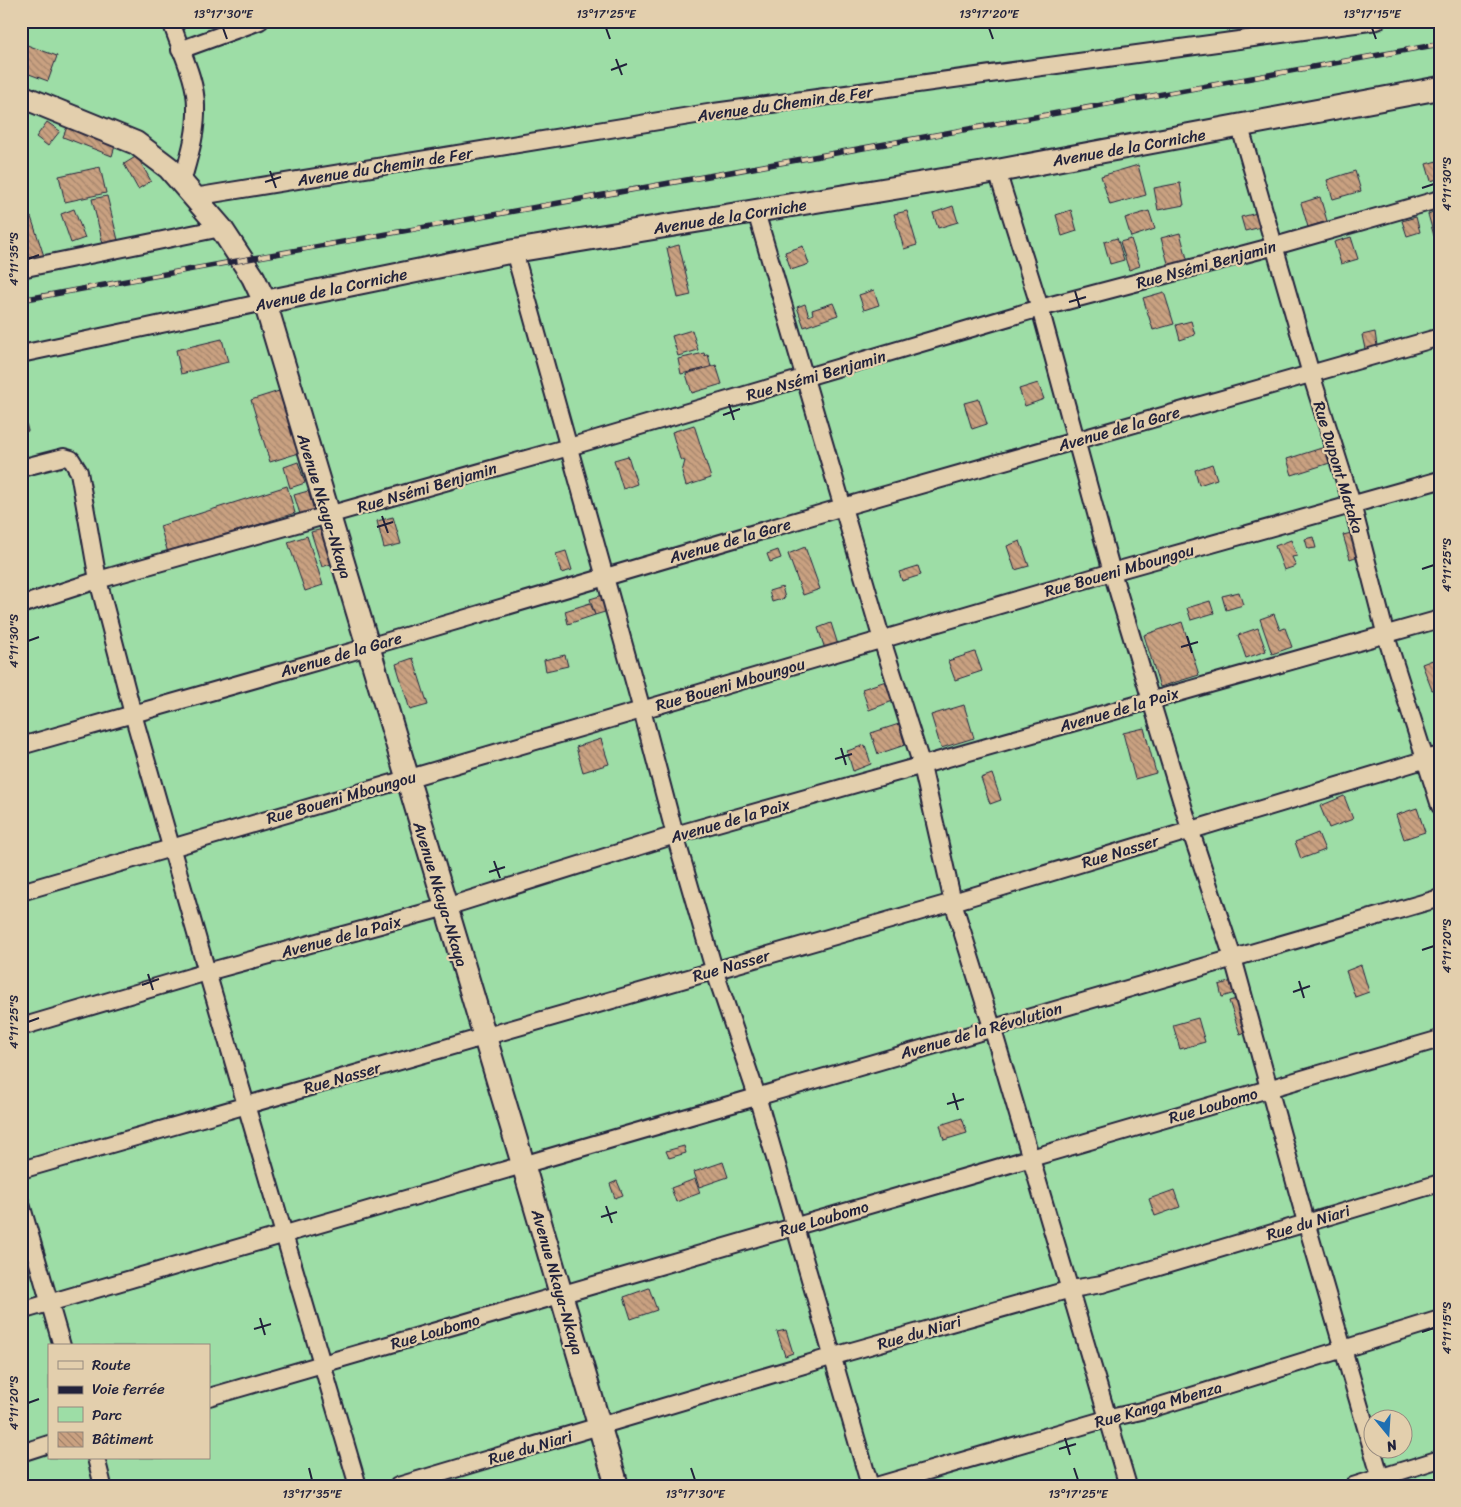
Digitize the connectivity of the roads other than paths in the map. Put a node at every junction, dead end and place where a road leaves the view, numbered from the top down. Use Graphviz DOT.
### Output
graph roads {
  1 [pos="171,21"];
  2 [pos="260,21"];
  3 [pos="1377,21"];
  4 [pos="180,50"];
  5 [pos="1440,88"];
  6 [pos="21,96"];
  7 [pos="1240,127"];
  8 [pos="997,171"];
  9 [pos="188,189"];
  10 [pos="1440,199"];
  11 [pos="756,212"];
  12 [pos="221,228"];
  13 [pos="1275,246"];
  14 [pos="514,251"];
  15 [pos="21,269"];
  16 [pos="265,302"];
  17 [pos="1040,308"];
  18 [pos="1440,337"];
  19 [pos="21,354"];
  20 [pos="1311,374"];
  21 [pos="804,378"];
  22 [pos="1076,440"];
  23 [pos="569,447"];
  24 [pos="21,468"];
  25 [pos="1440,480"];
  26 [pos="1352,504"];
  27 [pos="843,506"];
  28 [pos="328,515"];
  29 [pos="1112,572"];
  30 [pos="604,576"];
  31 [pos="98,580"];
  32 [pos="21,605"];
  33 [pos="1440,620"];
  34 [pos="1386,636"];
  35 [pos="882,640"];
  36 [pos="368,647"];
  37 [pos="1151,700"];
  38 [pos="642,710"];
  39 [pos="133,714"];
  40 [pos="21,746"];
  41 [pos="1433,757"];
  42 [pos="922,766"];
  43 [pos="406,777"];
  44 [pos="1440,806"];
  45 [pos="1190,829"];
  46 [pos="675,835"];
  47 [pos="171,847"];
  48 [pos="21,892"];
  49 [pos="1440,898"];
  50 [pos="953,902"];
  51 [pos="446,907"];
  52 [pos="1233,958"];
  53 [pos="714,969"];
  54 [pos="206,972"];
  55 [pos="992,1026"];
  56 [pos="21,1027"];
  57 [pos="484,1037"];
  58 [pos="1440,1039"];
  59 [pos="1270,1088"];
  60 [pos="757,1096"];
  61 [pos="246,1104"];
  62 [pos="1031,1157"];
  63 [pos="523,1164"];
  64 [pos="21,1170"];
  65 [pos="1440,1182"];
  66 [pos="21,1204"];
  67 [pos="1306,1222"];
  68 [pos="794,1227"];
  69 [pos="283,1234"];
  70 [pos="1071,1289"];
  71 [pos="562,1295"];
  72 [pos="49,1303"];
  73 [pos="21,1311"];
  74 [pos="1440,1319"];
  75 [pos="61,1344"];
  76 [pos="1344,1347"];
  77 [pos="834,1356"];
  78 [pos="322,1364"];
  79 [pos="210,1397"];
  80 [pos="1110,1418"];
  81 [pos="600,1427"];
  82 [pos="48,1444"];
  83 [pos="21,1453"];
  84 [pos="1440,1459"];
  85 [pos="97,1460"];
  86 [pos="1381,1482"];
  87 [pos="104,1486"];
  88 [pos="358,1486"];
  89 [pos="398,1486"];
  90 [pos="617,1486"];
  91 [pos="870,1486"];
  92 [pos="876,1486"];
  93 [pos="1128,1486"];
  94 [pos="1353,1486"];
  1 -- 4 [label="street"];
  2 -- 4 [label="street"];
  3 -- 9 [label="street, Avenue du Chemin de Fer"];
  4 -- 9 [label="street"];
  5 -- 7 [label="street, Avenue de la Corniche"];
  6 -- 9 [label="street, Avenue Nkaya-Nkaya"];
  7 -- 8 [label="street, Avenue de la Corniche"];
  7 -- 13 [label="street, Rue Dupont Mataka"];
  8 -- 11 [label="street, Avenue de la Corniche"];
  8 -- 17 [label="street"];
  9 -- 12 [label="street, Avenue Nkaya-Nkaya"];
  10 -- 13 [label="street, Rue Nsémi Benjamin"];
  11 -- 14 [label="street, Avenue de la Corniche"];
  11 -- 21 [label="street"];
  12 -- 15 [label="street"];
  12 -- 16 [label="street, Avenue Nkaya-Nkaya"];
  13 -- 17 [label="street, Rue Nsémi Benjamin"];
  13 -- 20 [label="street, Rue Dupont Mataka"];
  14 -- 16 [label="street, Avenue de la Corniche"];
  14 -- 23 [label="street"];
  16 -- 19 [label="street, Avenue de la Corniche"];
  16 -- 28 [label="street, Avenue Nkaya-Nkaya"];
  17 -- 21 [label="street, Rue Nsémi Benjamin"];
  17 -- 22 [label="street"];
  18 -- 20 [label="street, Avenue de la Gare"];
  20 -- 22 [label="street, Avenue de la Gare"];
  20 -- 26 [label="street, Rue Dupont Mataka"];
  21 -- 23 [label="street, Rue Nsémi Benjamin"];
  21 -- 27 [label="street"];
  22 -- 27 [label="street, Avenue de la Gare"];
  22 -- 29 [label="street"];
  23 -- 28 [label="street, Rue Nsémi Benjamin"];
  23 -- 30 [label="street"];
  24 -- 31 [label="street"];
  25 -- 26 [label="street, Rue Boueni Mboungou"];
  26 -- 29 [label="street, Rue Boueni Mboungou"];
  26 -- 34 [label="street, Rue Dupont Mataka"];
  27 -- 30 [label="street, Avenue de la Gare"];
  27 -- 35 [label="street"];
  28 -- 31 [label="street, Rue Nsémi Benjamin"];
  28 -- 36 [label="street, Avenue Nkaya-Nkaya"];
  29 -- 35 [label="street, Rue Boueni Mboungou"];
  29 -- 37 [label="street"];
  30 -- 36 [label="street, Avenue de la Gare"];
  30 -- 38 [label="street"];
  31 -- 32 [label="street, Rue Nsémi Benjamin"];
  31 -- 39 [label="street"];
  33 -- 34 [label="street, Avenue de la Paix"];
  34 -- 37 [label="street, Avenue de la Paix"];
  34 -- 41 [label="street, Rue Dupont Mataka"];
  35 -- 38 [label="street, Rue Boueni Mboungou"];
  35 -- 42 [label="street"];
  36 -- 39 [label="street, Avenue de la Gare"];
  36 -- 43 [label="street, Avenue Nkaya-Nkaya"];
  37 -- 42 [label="street, Avenue de la Paix"];
  37 -- 45 [label="street"];
  38 -- 43 [label="street, Rue Boueni Mboungou"];
  38 -- 46 [label="street"];
  39 -- 40 [label="street, Avenue de la Gare"];
  39 -- 47 [label="street"];
  41 -- 44 [label="street, Rue Dupont Mataka"];
  41 -- 45 [label="street, Rue Nasser"];
  42 -- 46 [label="street, Avenue de la Paix"];
  42 -- 50 [label="street"];
  43 -- 47 [label="street, Rue Boueni Mboungou"];
  43 -- 51 [label="street, Avenue Nkaya-Nkaya"];
  45 -- 50 [label="street, Rue Nasser"];
  45 -- 52 [label="street"];
  46 -- 51 [label="street, Avenue de la Paix"];
  46 -- 53 [label="street"];
  47 -- 48 [label="street, Rue Boueni Mboungou"];
  47 -- 54 [label="street"];
  49 -- 52 [label="street, Avenue de la Révolution"];
  50 -- 53 [label="street, Rue Nasser"];
  50 -- 55 [label="street"];
  51 -- 54 [label="street, Avenue de la Paix"];
  51 -- 57 [label="street, Avenue Nkaya-Nkaya"];
  52 -- 55 [label="street, Avenue de la Révolution"];
  52 -- 59 [label="street"];
  53 -- 57 [label="street, Rue Nasser"];
  53 -- 60 [label="street"];
  54 -- 56 [label="street, Avenue de la Paix"];
  54 -- 61 [label="street"];
  55 -- 60 [label="street, Avenue de la Révolution"];
  55 -- 62 [label="street"];
  57 -- 61 [label="street, Rue Nasser"];
  57 -- 63 [label="street, Avenue Nkaya-Nkaya"];
  58 -- 59 [label="street, Rue Loubomo"];
  59 -- 62 [label="street, Rue Loubomo"];
  59 -- 67 [label="street"];
  60 -- 63 [label="street, Avenue de la Révolution"];
  60 -- 68 [label="street"];
  61 -- 64 [label="street, Rue Nasser"];
  61 -- 69 [label="street"];
  62 -- 68 [label="street, Rue Loubomo"];
  62 -- 70 [label="street"];
  63 -- 69 [label="street, Avenue de la Révolution"];
  63 -- 71 [label="street, Avenue Nkaya-Nkaya"];
  65 -- 67 [label="street, Rue du Niari"];
  66 -- 72 [label="street"];
  67 -- 70 [label="street, Rue du Niari"];
  67 -- 76 [label="street"];
  68 -- 71 [label="street, Rue Loubomo"];
  68 -- 77 [label="street"];
  69 -- 72 [label="street, Avenue de la Révolution"];
  69 -- 78 [label="street"];
  70 -- 77 [label="street, Rue du Niari"];
  70 -- 80 [label="street"];
  71 -- 78 [label="street, Rue Loubomo"];
  71 -- 81 [label="street, Avenue Nkaya-Nkaya"];
  72 -- 73 [label="street, Avenue de la Révolution"];
  72 -- 75 [label="street"];
  74 -- 76 [label="street, Rue Kanga Mbenza"];
  76 -- 80 [label="street, Rue Kanga Mbenza"];
  76 -- 86 [label="street"];
  77 -- 81 [label="street, Rue du Niari"];
  77 -- 91 [label="street"];
  78 -- 79 [label="street, Rue Loubomo"];
  78 -- 88 [label="street"];
  80 -- 92 [label="street, Rue Kanga Mbenza"];
  80 -- 93 [label="street"];
  81 -- 89 [label="street, Rue du Niari"];
  81 -- 90 [label="street, Avenue Nkaya-Nkaya"];
  82 -- 83 [label="street"];
  84 -- 86 [label="street"];
  85 -- 87 [label="street"];
  86 -- 94 [label="street"];
}
